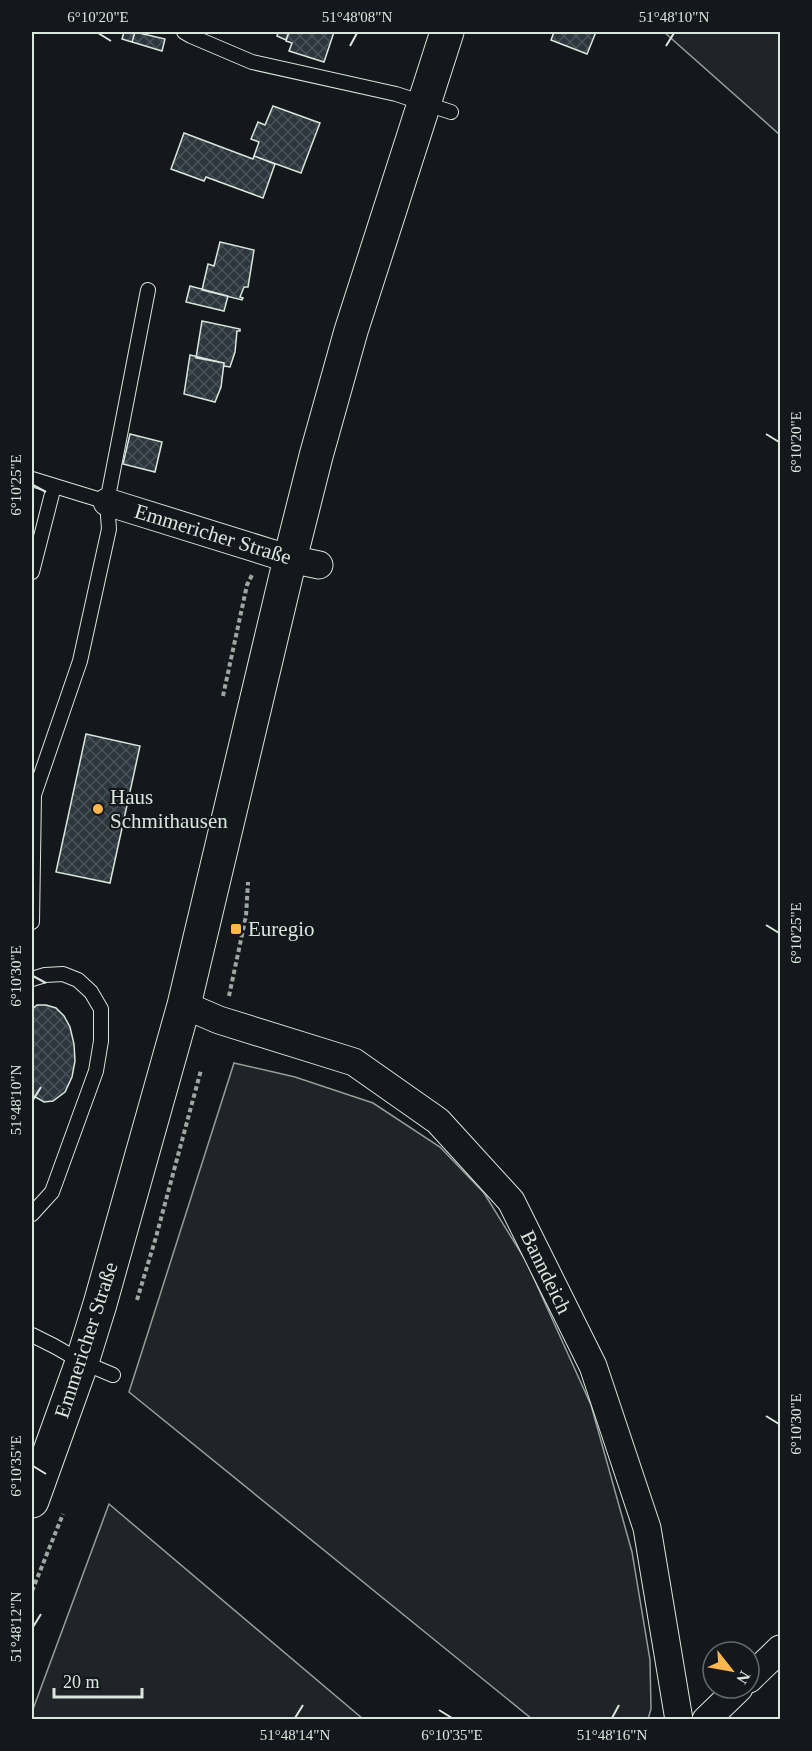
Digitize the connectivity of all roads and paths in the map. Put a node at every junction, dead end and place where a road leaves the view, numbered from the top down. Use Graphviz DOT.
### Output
graph roads {
  1 [pos="184,32"];
  2 [pos="447,32"];
  3 [pos="438,108"];
  4 [pos="148,290"];
  5 [pos="32,479"];
  6 [pos="54,486"];
  7 [pos="107,502"];
  8 [pos="304,562"];
  9 [pos="32,572"];
  10 [pos="248,871"];
  11 [pos="32,922"];
  12 [pos="32,979"];
  13 [pos="184,1005"];
  14 [pos="219,1020"];
  15 [pos="32,1214"];
  16 [pos="32,1335"];
  17 [pos="82,1362"];
  18 [pos="113,1375"];
  19 [pos="32,1501"];
  20 [pos="780,1649"];
  21 [pos="761,1667"];
  22 [pos="726,1700"];
  23 [pos="679,1719"];
  24 [pos="706,1719"];
  1 -- 3 [label="lane"];
  2 -- 3 [label="main road, Emmericher Straße"];
  3 -- 8 [label="main road, Emmericher Straße"];
  4 -- 7 [label="lane"];
  5 -- 6 [label="lane"];
  6 -- 7 [label="lane"];
  6 -- 9 [label="lane"];
  7 -- 8 [label="street, Emmericher Straße"];
  7 -- 11 [label="lane"];
  8 -- 13 [label="main road, Emmericher Straße"];
  10 -- 14 [label="path"];
  12 -- 15 [label="lane"];
  13 -- 14 [label="street, Banndeich"];
  13 -- 17 [label="main road, Emmericher Straße"];
  14 -- 23 [label="street, Banndeich"];
  16 -- 17 [label="lane"];
  17 -- 18 [label="lane"];
  17 -- 19 [label="main road, Emmericher Straße"];
  20 -- 21 [label="street"];
  22 -- 24 [label="street"];
}
